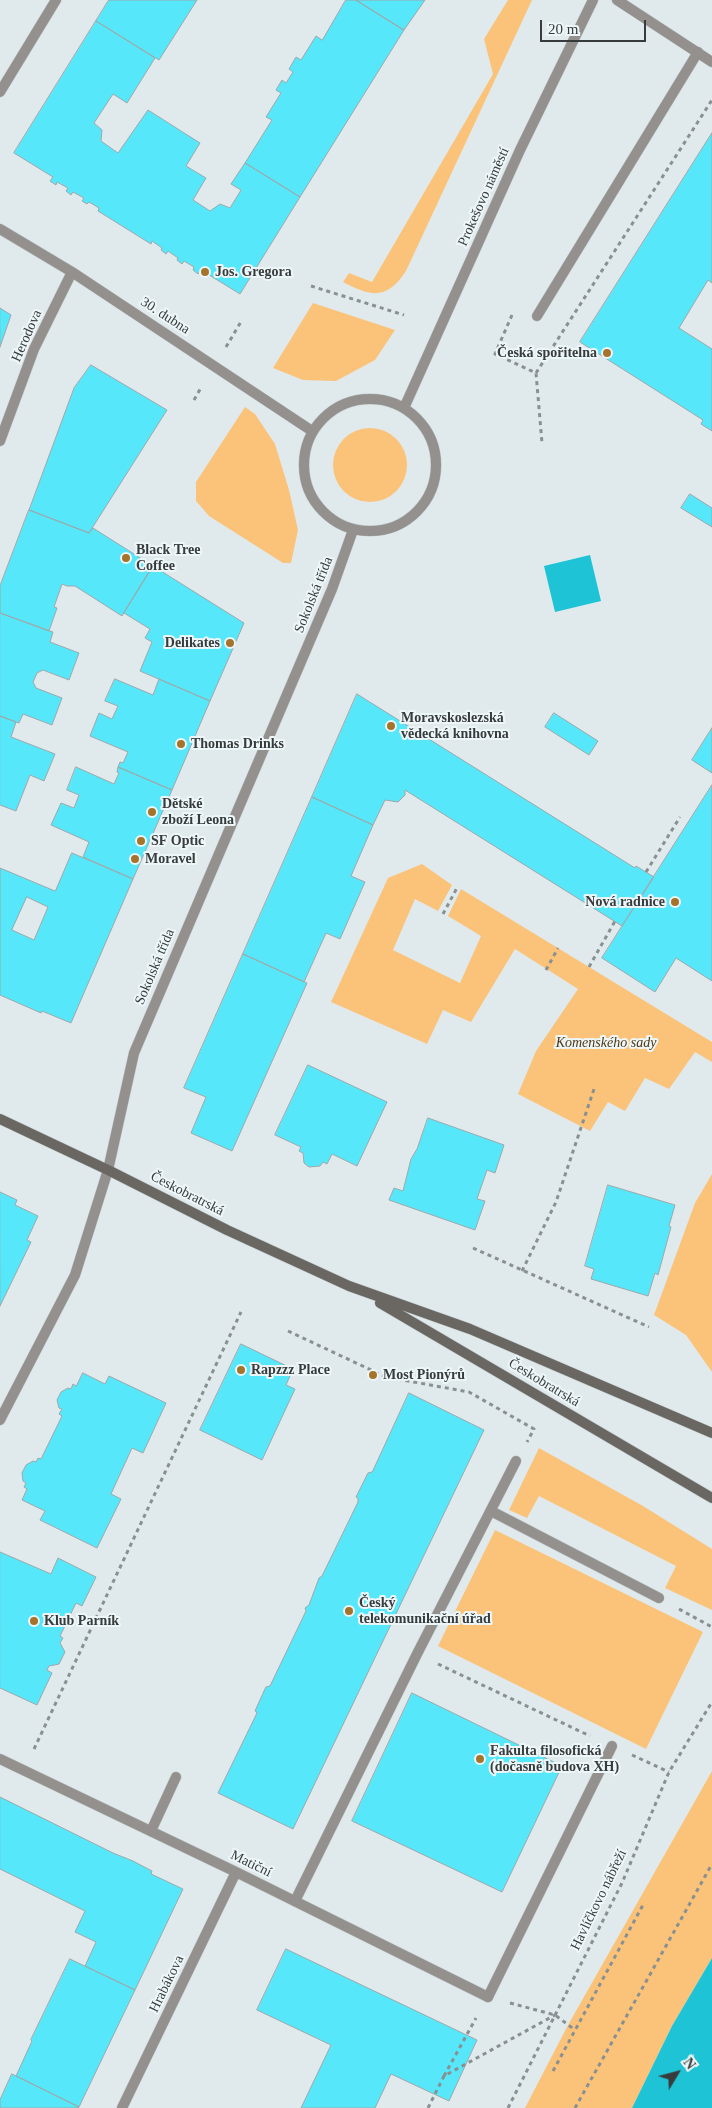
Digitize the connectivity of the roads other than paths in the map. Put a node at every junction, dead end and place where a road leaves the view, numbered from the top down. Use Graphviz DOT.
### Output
graph roads {
  1 [pos="56,0"];
  2 [pos="593,0"];
  3 [pos="617,0"];
  4 [pos="698,52"];
  5 [pos="712,62"];
  6 [pos="0,92"];
  7 [pos="0,229"];
  8 [pos="72,272"];
  9 [pos="537,316"];
  10 [pos="404,408"];
  11 [pos="312,431"];
  12 [pos="0,442"];
  13 [pos="353,530"];
  14 [pos="0,1119"];
  15 [pos="108,1170"];
  16 [pos="362,1292"];
  17 [pos="0,1420"];
  18 [pos="712,1433"];
  19 [pos="516,1462"];
  20 [pos="712,1498"];
  21 [pos="491,1511"];
  22 [pos="659,1598"];
  23 [pos="612,1746"];
  24 [pos="0,1759"];
  25 [pos="176,1777"];
  26 [pos="151,1831"];
  27 [pos="236,1872"];
  28 [pos="296,1902"];
  29 [pos="122,2108"];
  1 -- 6 [label="street"];
  2 -- 10 [label="street, Prokešovo náměstí"];
  3 -- 4 [label="street"];
  4 -- 5 [label="street"];
  4 -- 9 [label="street"];
  7 -- 8 [label="street, 30. dubna"];
  8 -- 11 [label="street, 30. dubna"];
  8 -- 12 [label="street, Herodova"];
  10 -- 11 [label="street"];
  10 -- 13 [label="street"];
  11 -- 13 [label="street"];
  13 -- 15 [label="street, Sokolská třída"];
  14 -- 15 [label="main road, Českobratrská"];
  15 -- 16 [label="main road, Českobratrská"];
  15 -- 17 [label="street, Sokolská třída"];
  16 -- 18 [label="main road, Českobratrská"];
  16 -- 20 [label="main road, Českobratrská"];
  19 -- 21 [label="street"];
  21 -- 22 [label="street"];
  21 -- 28 [label="street"];
  23 -- 28 [label="street, Matiční"];
  24 -- 26 [label="street, Matiční"];
  25 -- 26 [label="street"];
  26 -- 27 [label="street, Matiční"];
  27 -- 28 [label="street, Matiční"];
  27 -- 29 [label="street, Hrabákova"];
}
